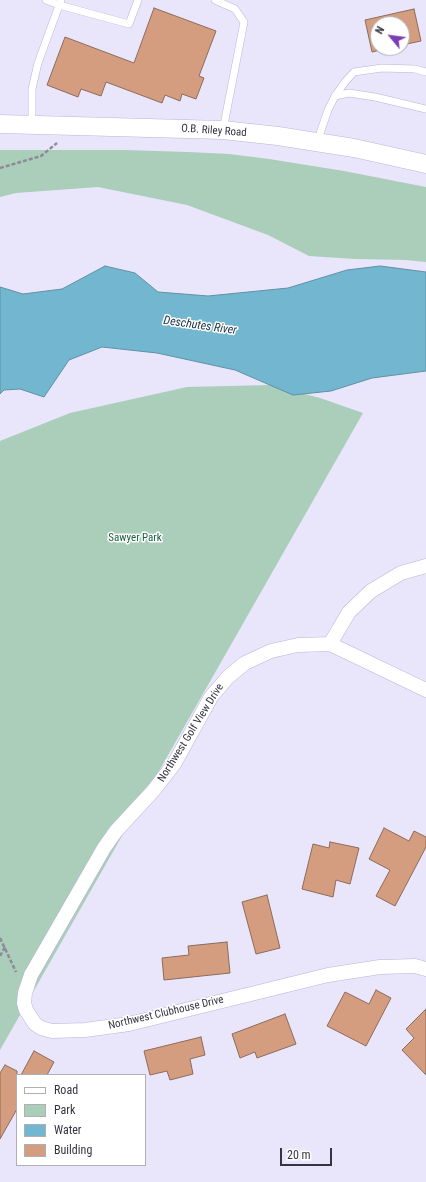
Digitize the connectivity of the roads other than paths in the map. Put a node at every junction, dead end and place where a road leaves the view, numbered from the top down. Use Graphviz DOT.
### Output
graph roads {
  1 [pos="46,0"];
  2 [pos="138,0"];
  3 [pos="215,0"];
  4 [pos="60,2"];
  5 [pos="426,72"];
  6 [pos="335,96"];
  7 [pos="426,109"];
  8 [pos="0,124"];
  9 [pos="32,125"];
  10 [pos="223,130"];
  11 [pos="317,142"];
  12 [pos="426,164"];
  13 [pos="426,566"];
  14 [pos="330,644"];
  15 [pos="426,690"];
  16 [pos="153,791"];
  17 [pos="426,969"];
  1 -- 4 [label="lane"];
  2 -- 4 [label="lane"];
  3 -- 10 [label="lane"];
  4 -- 9 [label="lane"];
  5 -- 6 [label="lane"];
  6 -- 7 [label="lane"];
  6 -- 11 [label="lane"];
  8 -- 9 [label="street, O.B. Riley Road"];
  9 -- 10 [label="street, O.B. Riley Road"];
  10 -- 11 [label="street, O.B. Riley Road"];
  11 -- 12 [label="street, O.B. Riley Road"];
  13 -- 14 [label="street"];
  14 -- 15 [label="street, Northwest Golf View Drive"];
  14 -- 16 [label="street, Northwest Golf View Drive"];
  16 -- 17 [label="street, Northwest Clubhouse Drive"];
}
